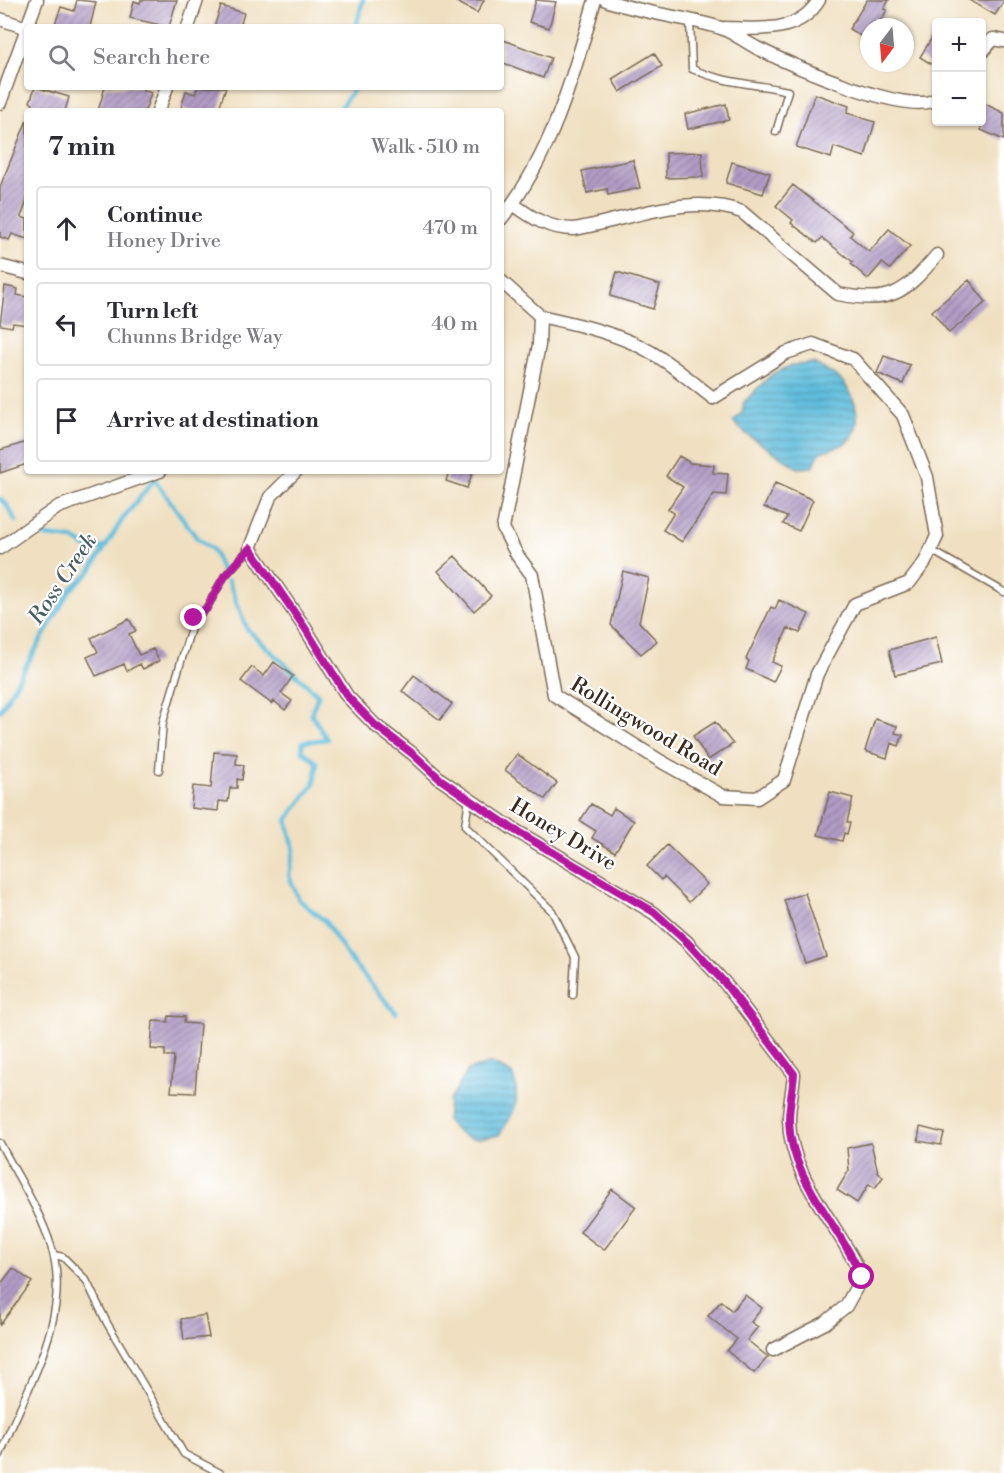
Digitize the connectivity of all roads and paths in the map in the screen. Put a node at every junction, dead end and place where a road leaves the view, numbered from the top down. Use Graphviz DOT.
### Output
graph roads {
  1 [pos="37,0"];
  2 [pos="197,0"];
  3 [pos="595,0"];
  4 [pos="606,0"];
  5 [pos="819,0"];
  6 [pos="0,19"];
  7 [pos="690,21"];
  8 [pos="28,24"];
  9 [pos="189,24"];
  10 [pos="24,27"];
  11 [pos="722,28"];
  12 [pos="24,36"];
  13 [pos="166,90"];
  14 [pos="932,102"];
  15 [pos="0,103"];
  16 [pos="159,108"];
  17 [pos="776,132"];
  18 [pos="513,204"];
  19 [pos="504,215"];
  20 [pos="937,255"];
  21 [pos="0,266"];
  22 [pos="24,272"];
  23 [pos="504,284"];
  24 [pos="540,316"];
  25 [pos="149,474"];
  26 [pos="293,474"];
  27 [pos="0,548"];
  28 [pos="250,548"];
  29 [pos="931,550"];
  30 [pos="1004,592"];
  31 [pos="159,770"];
  32 [pos="469,799"];
  33 [pos="573,995"];
  34 [pos="0,1143"];
  35 [pos="54,1255"];
  36 [pos="774,1350"];
  37 [pos="0,1455"];
  38 [pos="220,1473"];
  1 -- 8 [label="street"];
  2 -- 9 [label="street"];
  3 -- 18 [label="street"];
  4 -- 7 [label="street"];
  5 -- 11 [label="street"];
  6 -- 10 [label="street"];
  7 -- 11 [label="street"];
  7 -- 17 [label="lane"];
  11 -- 14 [label="street"];
  12 -- 15 [label="street"];
  13 -- 16 [label="street"];
  18 -- 19 [label="street"];
  18 -- 20 [label="street"];
  21 -- 22 [label="street"];
  23 -- 24 [label="street, Rollingwood Road"];
  24 -- 29 [label="street, Rollingwood Road"];
  24 -- 29 [label="street, Rollingwood Road"];
  25 -- 27 [label="street"];
  26 -- 28 [label="street"];
  28 -- 31 [label="lane"];
  28 -- 32 [label="street, Honey Drive"];
  29 -- 30 [label="lane"];
  32 -- 33 [label="lane"];
  32 -- 36 [label="street, Honey Drive"];
  34 -- 35 [label="lane"];
  35 -- 37 [label="lane"];
  35 -- 38 [label="lane"];
}
